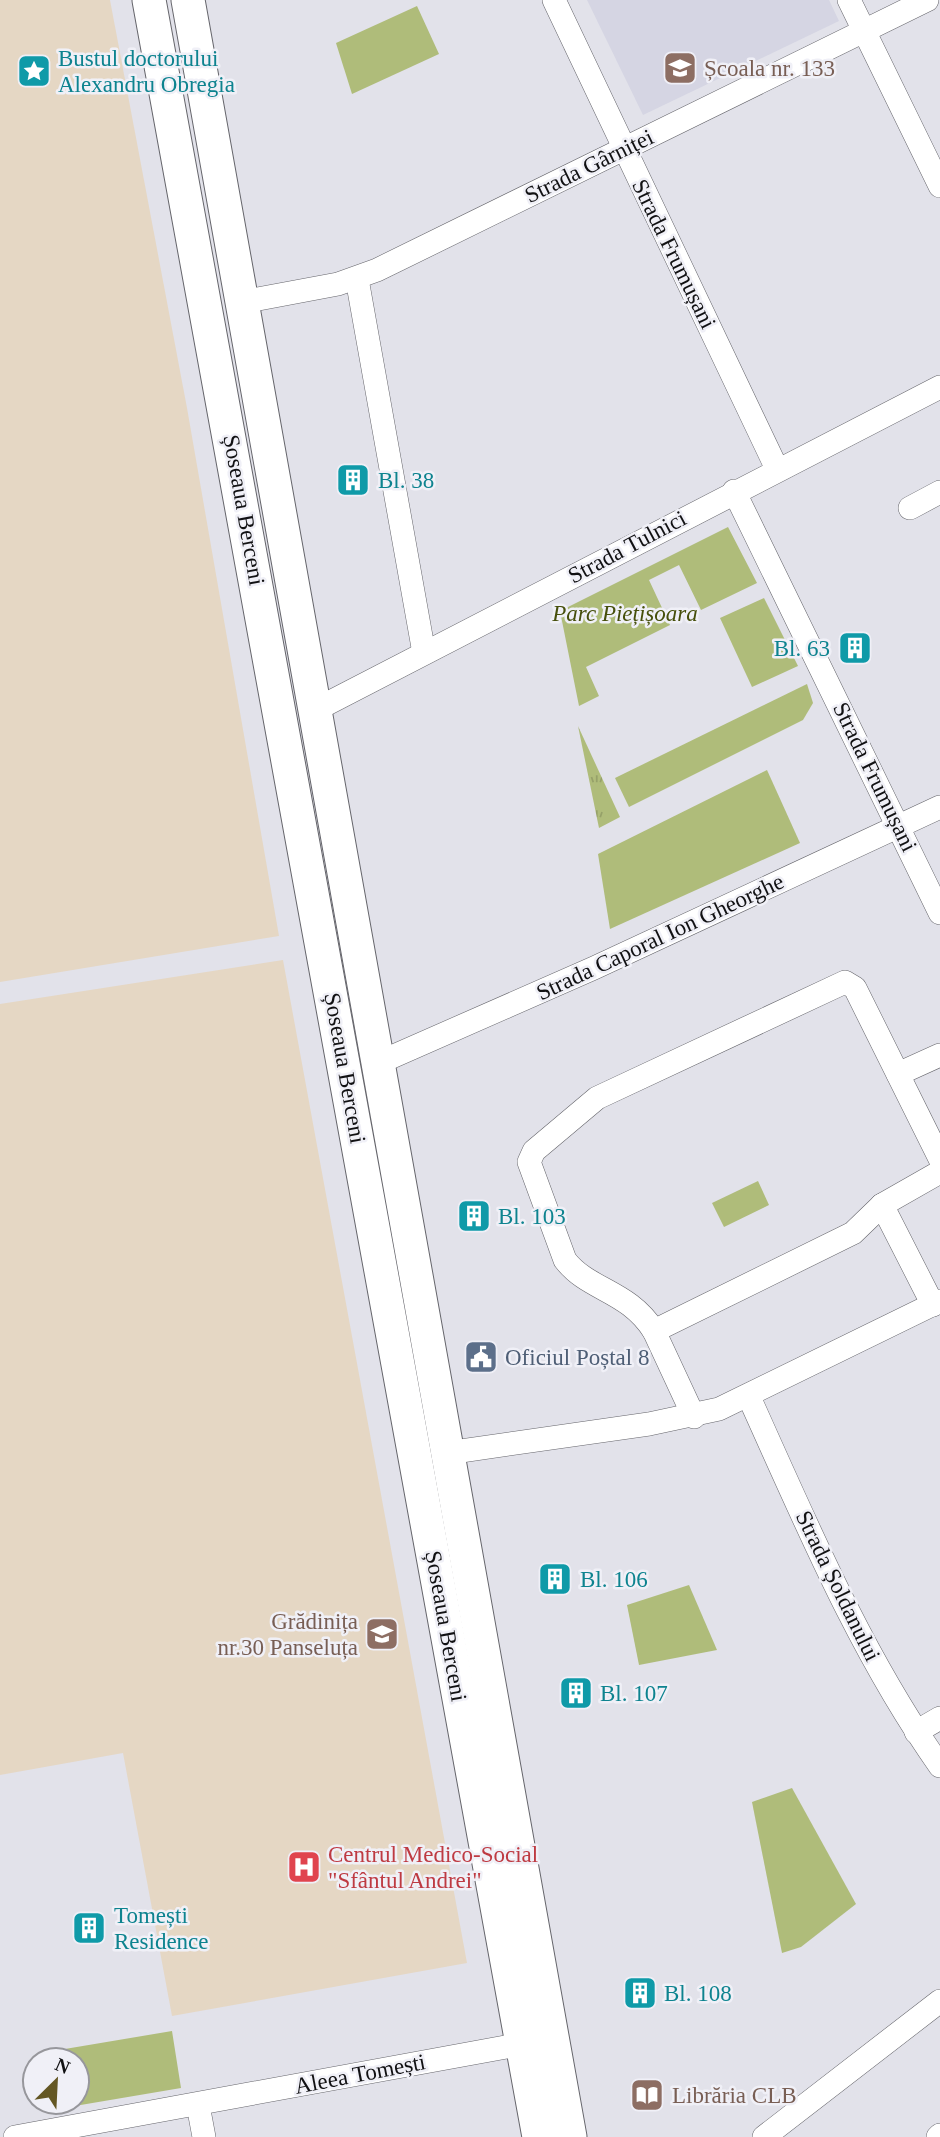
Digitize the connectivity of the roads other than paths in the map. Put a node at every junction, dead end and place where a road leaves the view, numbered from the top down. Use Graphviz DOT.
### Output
graph roads {
  1 [pos="149,0"];
  2 [pos="188,0"];
  3 [pos="554,0"];
  4 [pos="849,0"];
  5 [pos="926,0"];
  6 [pos="864,30"];
  7 [pos="195,40"];
  8 [pos="158,47"];
  9 [pos="623,149"];
  10 [pos="940,186"];
  11 [pos="357,279"];
  12 [pos="242,302"];
  13 [pos="940,387"];
  14 [pos="261,412"];
  15 [pos="228,418"];
  16 [pos="776,469"];
  17 [pos="734,491"];
  18 [pos="940,492"];
  19 [pos="910,508"];
  20 [pos="424,653"];
  21 [pos="315,710"];
  22 [pos="940,807"];
  23 [pos="900,827"];
  24 [pos="940,913"];
  25 [pos="940,1055"];
  26 [pos="378,1063"];
  27 [pos="898,1074"];
  28 [pos="940,1159"];
  29 [pos="940,1172"];
  30 [pos="882,1205"];
  31 [pos="393,1240"];
  32 [pos="936,1303"];
  33 [pos="654,1331"];
  34 [pos="749,1397"];
  35 [pos="694,1417"];
  36 [pos="447,1453"];
  37 [pos="940,1718"];
  38 [pos="916,1732"];
  39 [pos="940,1766"];
  40 [pos="940,2001"];
  41 [pos="522,2044"];
  42 [pos="198,2105"];
  43 [pos="15,2137"];
  44 [pos="204,2137"];
  45 [pos="539,2137"];
  46 [pos="570,2137"];
  47 [pos="764,2137"];
  1 -- 8 [label="main road, Șoseaua Berceni"];
  2 -- 7 [label="main road, Șoseaua Berceni"];
  3 -- 9 [label="street, Strada Frumușani"];
  4 -- 6 [label="street"];
  5 -- 6 [label="street, Strada Gârniței"];
  6 -- 9 [label="street, Strada Gârniței"];
  6 -- 10 [label="street"];
  7 -- 8 [label="main road"];
  7 -- 12 [label="main road, Șoseaua Berceni"];
  8 -- 15 [label="main road, Șoseaua Berceni"];
  9 -- 11 [label="street, Strada Gârniței"];
  9 -- 16 [label="street, Strada Frumușani"];
  11 -- 12 [label="street, Strada Gârniței"];
  11 -- 20 [label="street"];
  12 -- 14 [label="main road, Șoseaua Berceni"];
  13 -- 16 [label="street, Strada Tulnici"];
  14 -- 15 [label="main road"];
  14 -- 21 [label="main road, Șoseaua Berceni"];
  15 -- 31 [label="main road, Șoseaua Berceni"];
  16 -- 17 [label="street, Strada Tulnici"];
  17 -- 20 [label="street, Strada Tulnici"];
  17 -- 23 [label="street, Strada Frumușani"];
  18 -- 19 [label="street"];
  20 -- 21 [label="street, Strada Tulnici"];
  21 -- 26 [label="main road, Șoseaua Berceni"];
  22 -- 23 [label="street, Strada Caporal Ion Gheorghe"];
  23 -- 24 [label="street, Strada Frumușani"];
  23 -- 26 [label="street, Strada Caporal Ion Gheorghe"];
  25 -- 27 [label="street"];
  26 -- 31 [label="main road, Șoseaua Berceni"];
  27 -- 28 [label="street"];
  27 -- 33 [label="street"];
  29 -- 30 [label="street"];
  30 -- 32 [label="street"];
  30 -- 33 [label="street"];
  31 -- 36 [label="main road, Șoseaua Berceni"];
  31 -- 41 [label="main road, Șoseaua Berceni"];
  32 -- 34 [label="street"];
  33 -- 35 [label="street"];
  34 -- 35 [label="street"];
  34 -- 38 [label="street, Strada Șoldanului"];
  35 -- 36 [label="street"];
  36 -- 46 [label="main road, Șoseaua Berceni"];
  37 -- 38 [label="street"];
  38 -- 39 [label="street, Strada Șoldanului"];
  40 -- 47 [label="street"];
  41 -- 42 [label="street, Aleea Tomești"];
  41 -- 45 [label="main road, Șoseaua Berceni"];
  42 -- 43 [label="street, Aleea Tomești"];
  42 -- 44 [label="street"];
}
